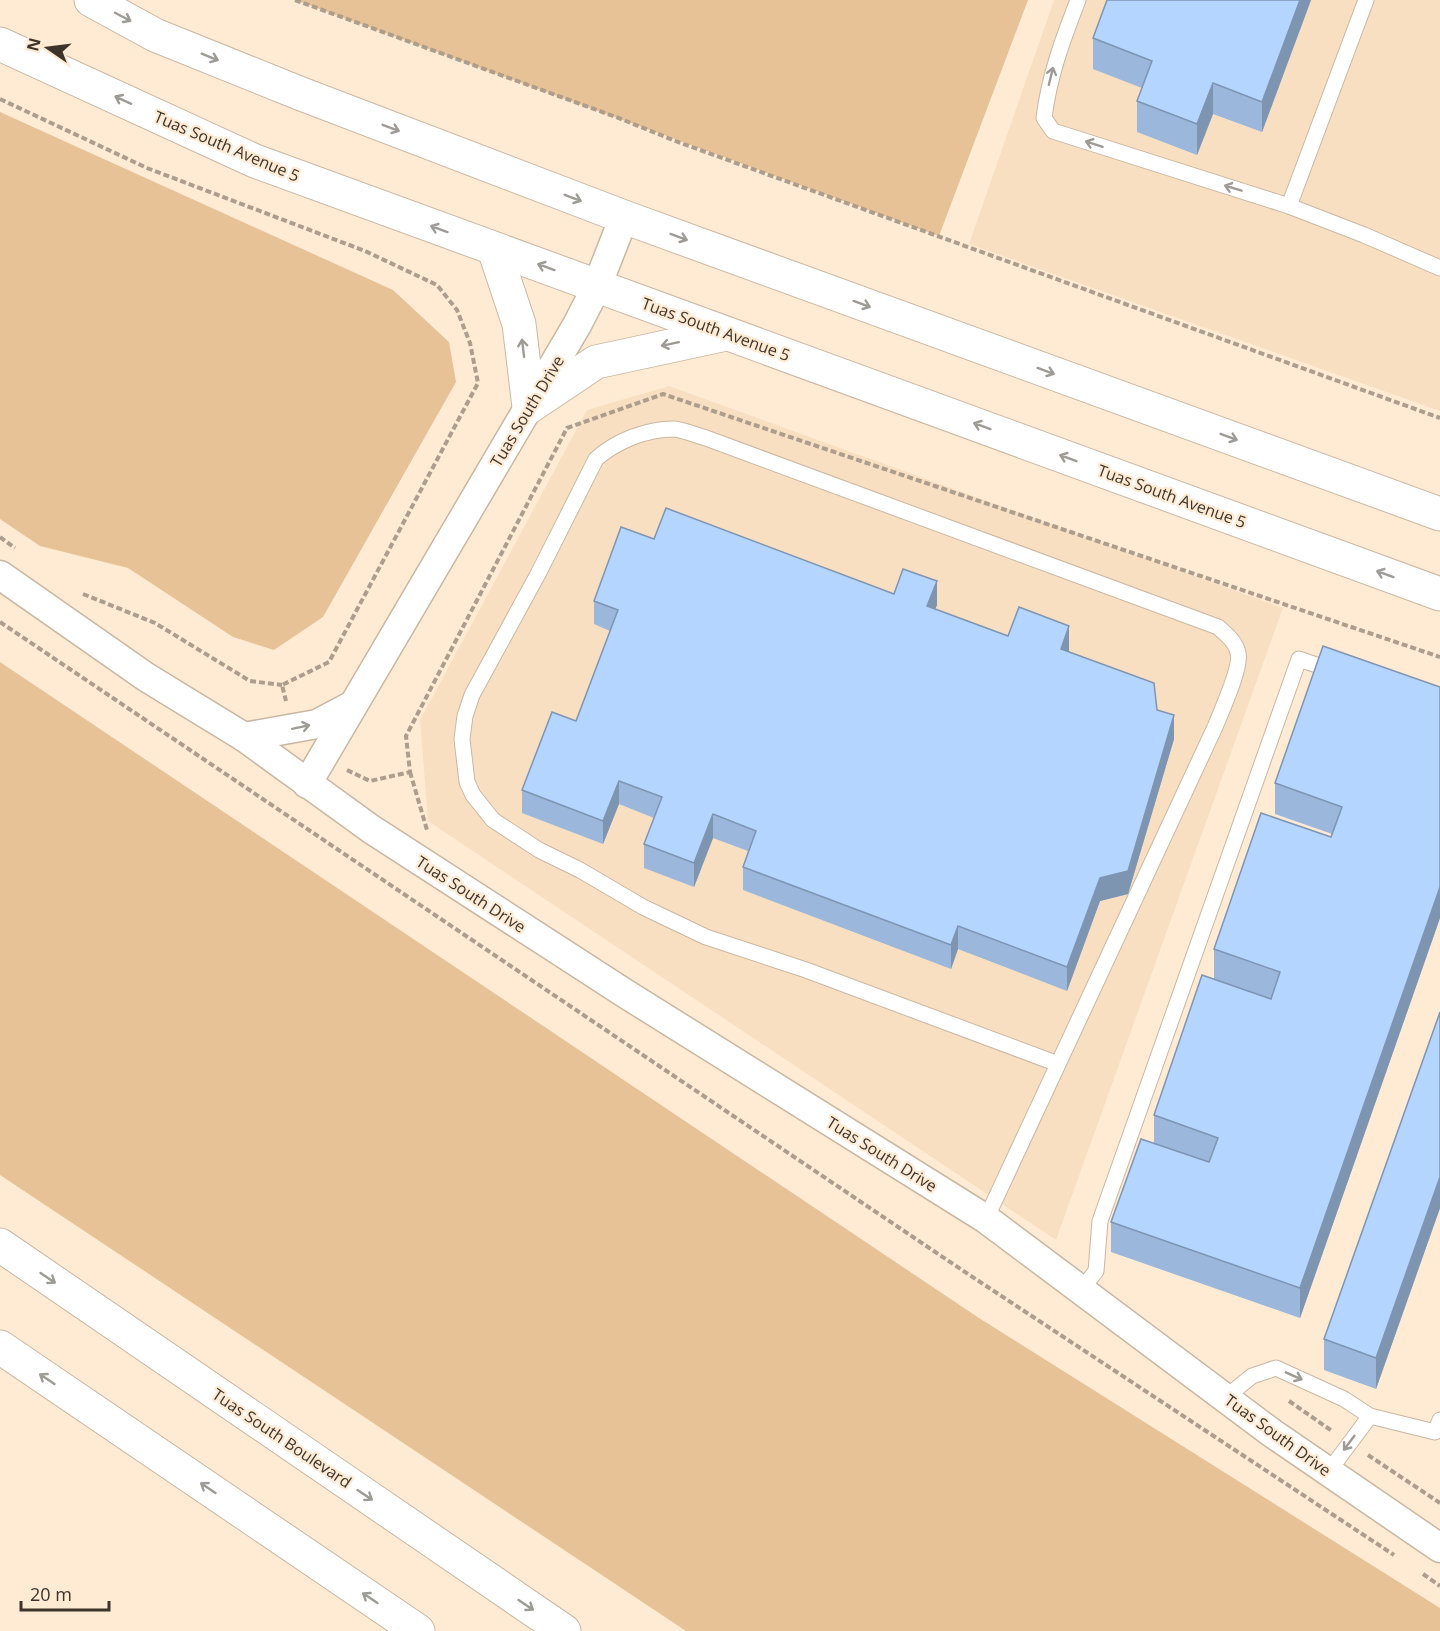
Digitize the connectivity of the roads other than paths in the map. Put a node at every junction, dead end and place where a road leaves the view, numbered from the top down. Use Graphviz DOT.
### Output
graph roads {
  1 [pos="91,0"];
  2 [pos="1078,0"];
  3 [pos="1366,0"];
  4 [pos="0,44"];
  5 [pos="1289,206"];
  6 [pos="624,217"];
  7 [pos="494,249"];
  8 [pos="1440,267"];
  9 [pos="597,286"];
  10 [pos="728,334"];
  11 [pos="529,407"];
  12 [pos="1440,514"];
  13 [pos="0,575"];
  14 [pos="1440,594"];
  15 [pos="1353,677"];
  16 [pos="353,705"];
  17 [pos="244,737"];
  18 [pos="307,784"];
  19 [pos="1058,1064"];
  20 [pos="986,1219"];
  21 [pos="0,1245"];
  22 [pos="1081,1290"];
  23 [pos="0,1347"];
  24 [pos="1225,1398"];
  25 [pos="1370,1416"];
  26 [pos="1440,1419"];
  27 [pos="1329,1471"];
  28 [pos="1440,1548"];
  29 [pos="418,1631"];
  30 [pos="564,1631"];
  1 -- 6 [label="main road, one-way"];
  5 -- 2 [label="lane, one-way"];
  3 -- 5 [label="lane"];
  7 -- 4 [label="main road, Tuas South Avenue 5, one-way"];
  5 -- 8 [label="lane"];
  6 -- 9 [label="street, Tuas South Drive"];
  6 -- 12 [label="main road, one-way"];
  9 -- 7 [label="main road, Tuas South Avenue 5, one-way"];
  11 -- 7 [label="main road, one-way"];
  9 -- 10 [label="main road, Tuas South Avenue 5"];
  9 -- 11 [label="street, Tuas South Drive"];
  10 -- 11 [label="main road, one-way"];
  14 -- 10 [label="main road, Tuas South Avenue 5, one-way"];
  11 -- 16 [label="street, Tuas South Drive"];
  13 -- 17 [label="street, Tuas South Drive"];
  15 -- 22 [label="lane"];
  17 -- 16 [label="street, one-way"];
  16 -- 18 [label="street, Tuas South Drive"];
  17 -- 18 [label="street, Tuas South Drive"];
  18 -- 20 [label="street, Tuas South Drive"];
  19 -- 19 [label="lane"];
  19 -- 20 [label="lane"];
  20 -- 22 [label="street, Tuas South Drive"];
  21 -- 30 [label="main road, Tuas South Boulevard, one-way"];
  22 -- 24 [label="street, Tuas South Drive"];
  29 -- 23 [label="main road, one-way"];
  24 -- 25 [label="lane, one-way"];
  24 -- 27 [label="street, Tuas South Drive"];
  25 -- 26 [label="lane"];
  25 -- 27 [label="lane, one-way"];
  27 -- 28 [label="street, Tuas South Drive"];
}
